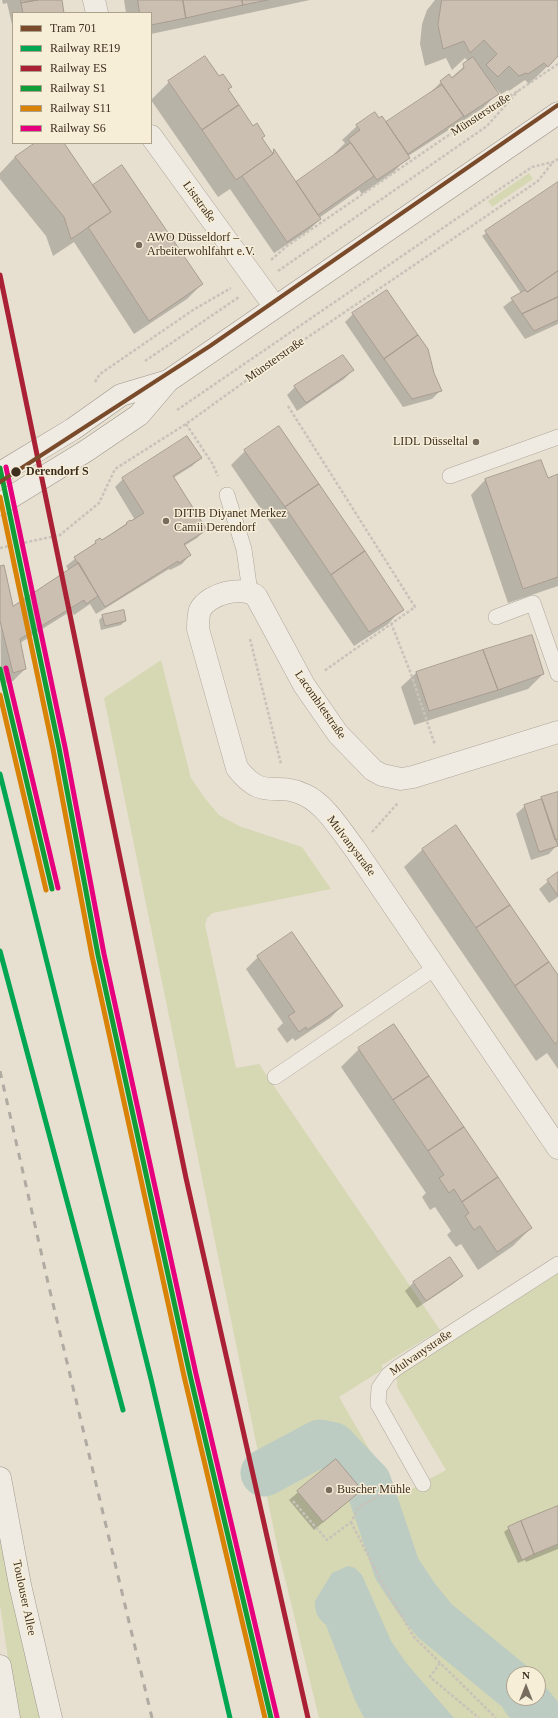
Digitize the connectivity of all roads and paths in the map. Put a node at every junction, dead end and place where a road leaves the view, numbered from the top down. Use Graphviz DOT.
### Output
graph roads {
  1 [pos="94,0"];
  2 [pos="97,12"];
  3 [pos="558,64"];
  4 [pos="518,91"];
  5 [pos="558,114"];
  6 [pos="152,137"];
  7 [pos="558,159"];
  8 [pos="553,162"];
  9 [pos="267,263"];
  10 [pos="288,263"];
  11 [pos="234,286"];
  12 [pos="232,302"];
  13 [pos="274,307"];
  14 [pos="159,351"];
  15 [pos="168,381"];
  16 [pos="94,384"];
  17 [pos="288,406"];
  18 [pos="177,410"];
  19 [pos="186,424"];
  20 [pos="558,437"];
  21 [pos="212,463"];
  22 [pos="0,474"];
  23 [pos="450,476"];
  24 [pos="227,496"];
  25 [pos="0,504"];
  26 [pos="0,548"];
  27 [pos="250,592"];
  28 [pos="496,617"];
  29 [pos="391,623"];
  30 [pos="248,632"];
  31 [pos="558,674"];
  32 [pos="304,685"];
  33 [pos="558,732"];
  34 [pos="443,769"];
  35 [pos="401,779"];
  36 [pos="287,790"];
  37 [pos="356,849"];
  38 [pos="435,968"];
  39 [pos="275,1077"];
  40 [pos="558,1148"];
  41 [pos="558,1264"];
  42 [pos="0,1478"];
  43 [pos="423,1484"];
  44 [pos="387,1491"];
  45 [pos="293,1502"];
  46 [pos="351,1522"];
  47 [pos="440,1663"];
  48 [pos="0,1666"];
  49 [pos="9,1718"];
  50 [pos="51,1718"];
  51 [pos="479,1718"];
  52 [pos="494,1718"];
  1 -- 2 [label="street"];
  3 -- 4 [label="path, Münsterstraße"];
  4 -- 9 [label="path, Münsterstraße"];
  4 -- 10 [label="path, Münsterstraße"];
  5 -- 13 [label="street"];
  6 -- 13 [label="street, Liststraße"];
  7 -- 8 [label="path, Münsterstraße"];
  8 -- 18 [label="path, Münsterstraße"];
  8 -- 19 [label="path, Münsterstraße"];
  11 -- 16 [label="path"];
  12 -- 14 [label="path"];
  13 -- 15 [label="street"];
  15 -- 22 [label="street"];
  15 -- 25 [label="street"];
  17 -- 29 [label="path"];
  19 -- 21 [label="path"];
  19 -- 26 [label="path, Münsterstraße"];
  20 -- 23 [label="lane"];
  24 -- 27 [label="lane"];
  27 -- 32 [label="street, Lacombletstraße"];
  27 -- 36 [label="street, Mulvanystraße"];
  28 -- 31 [label="lane"];
  29 -- 32 [label="path"];
  29 -- 34 [label="path"];
  30 -- 36 [label="path"];
  32 -- 35 [label="street, Lacombletstraße"];
  33 -- 34 [label="street, Lacombletstraße"];
  34 -- 35 [label="street, Lacombletstraße"];
  35 -- 37 [label="path"];
  36 -- 37 [label="street, Mulvanystraße"];
  37 -- 38 [label="street, Mulvanystraße"];
  38 -- 39 [label="lane"];
  38 -- 40 [label="street, Mulvanystraße"];
  41 -- 43 [label="lane, Mulvanystraße"];
  42 -- 50 [label="street, Toulouser Allee"];
  44 -- 46 [label="path"];
  45 -- 46 [label="path"];
  46 -- 47 [label="path"];
  47 -- 51 [label="path"];
  47 -- 52 [label="path"];
  48 -- 49 [label="street"];
}
